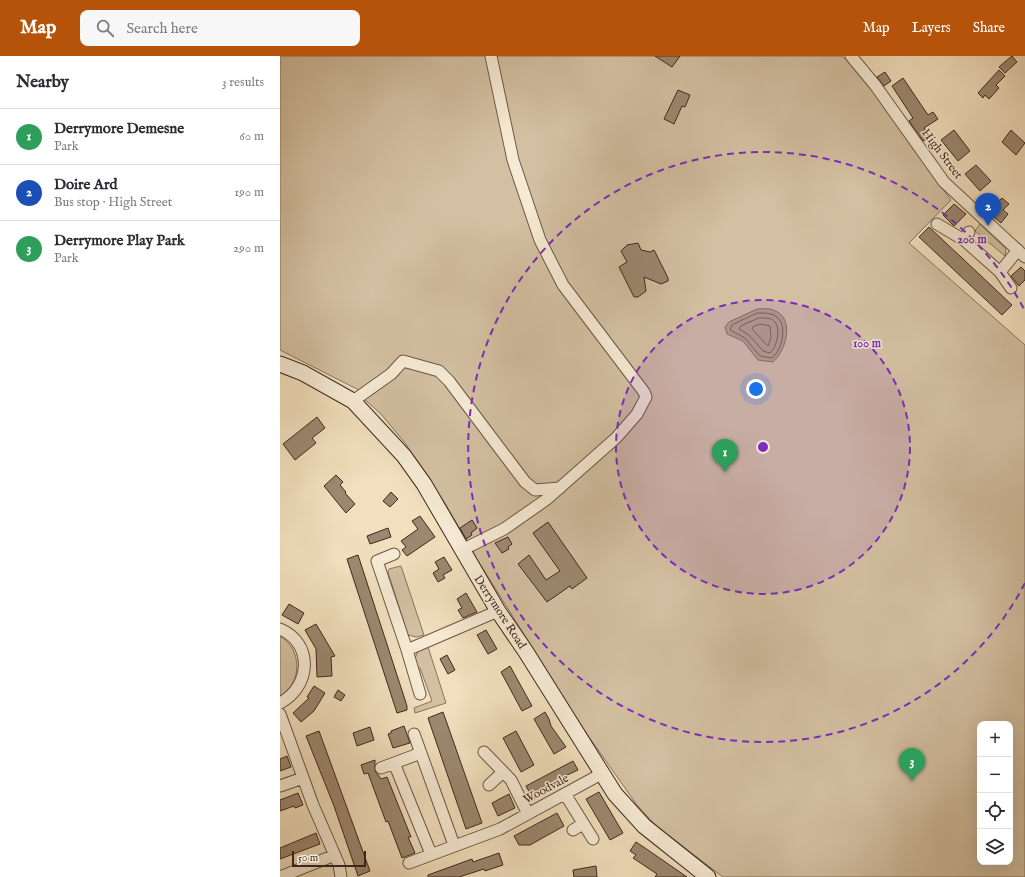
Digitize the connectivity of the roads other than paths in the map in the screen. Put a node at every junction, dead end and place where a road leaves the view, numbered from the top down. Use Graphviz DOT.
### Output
graph roads {
  1 [pos="491,56"];
  2 [pos="851,56"];
  3 [pos="937,224"];
  4 [pos="1021,253"];
  5 [pos="1000,272"];
  6 [pos="1011,288"];
  7 [pos="280,364"];
  8 [pos="353,401"];
  9 [pos="560,488"];
  10 [pos="462,550"];
  11 [pos="394,554"];
  12 [pos="498,611"];
  13 [pos="280,629"];
  14 [pos="407,650"];
  15 [pos="420,694"];
  16 [pos="280,703"];
  17 [pos="280,714"];
  18 [pos="414,734"];
  19 [pos="484,752"];
  20 [pos="422,753"];
  21 [pos="394,763"];
  22 [pos="381,768"];
  23 [pos="503,772"];
  24 [pos="603,773"];
  25 [pos="303,778"];
  26 [pos="489,785"];
  27 [pos="280,786"];
  28 [pos="565,794"];
  29 [pos="528,814"];
  30 [pos="583,824"];
  31 [pos="573,830"];
  32 [pos="593,839"];
  33 [pos="454,845"];
  34 [pos="432,854"];
  35 [pos="335,855"];
  36 [pos="409,863"];
  37 [pos="280,877"];
  38 [pos="341,877"];
  39 [pos="708,877"];
  1 -- 9 [label="street"];
  2 -- 4 [label="street, High Street"];
  3 -- 5 [label="street"];
  4 -- 5 [label="street"];
  5 -- 6 [label="street"];
  7 -- 8 [label="main road, Derrymore Road"];
  8 -- 9 [label="street"];
  8 -- 10 [label="main road, Derrymore Road"];
  9 -- 10 [label="street"];
  10 -- 12 [label="main road, Derrymore Road"];
  11 -- 14 [label="street"];
  12 -- 14 [label="street"];
  12 -- 24 [label="main road, Derrymore Road"];
  13 -- 16 [label="street"];
  14 -- 15 [label="street"];
  17 -- 25 [label="street"];
  18 -- 20 [label="street"];
  19 -- 23 [label="street"];
  20 -- 21 [label="street"];
  20 -- 33 [label="street"];
  21 -- 22 [label="street"];
  21 -- 34 [label="street"];
  23 -- 26 [label="street"];
  23 -- 29 [label="street"];
  24 -- 28 [label="street, Woodvale"];
  24 -- 39 [label="main road, Derrymore Road"];
  25 -- 27 [label="street"];
  25 -- 35 [label="street"];
  28 -- 29 [label="street, Woodvale"];
  28 -- 30 [label="street"];
  29 -- 33 [label="street, Woodvale"];
  30 -- 31 [label="street"];
  30 -- 32 [label="street"];
  33 -- 34 [label="street, Woodvale"];
  34 -- 36 [label="street, Woodvale"];
  35 -- 37 [label="street"];
  35 -- 38 [label="street"];
}
